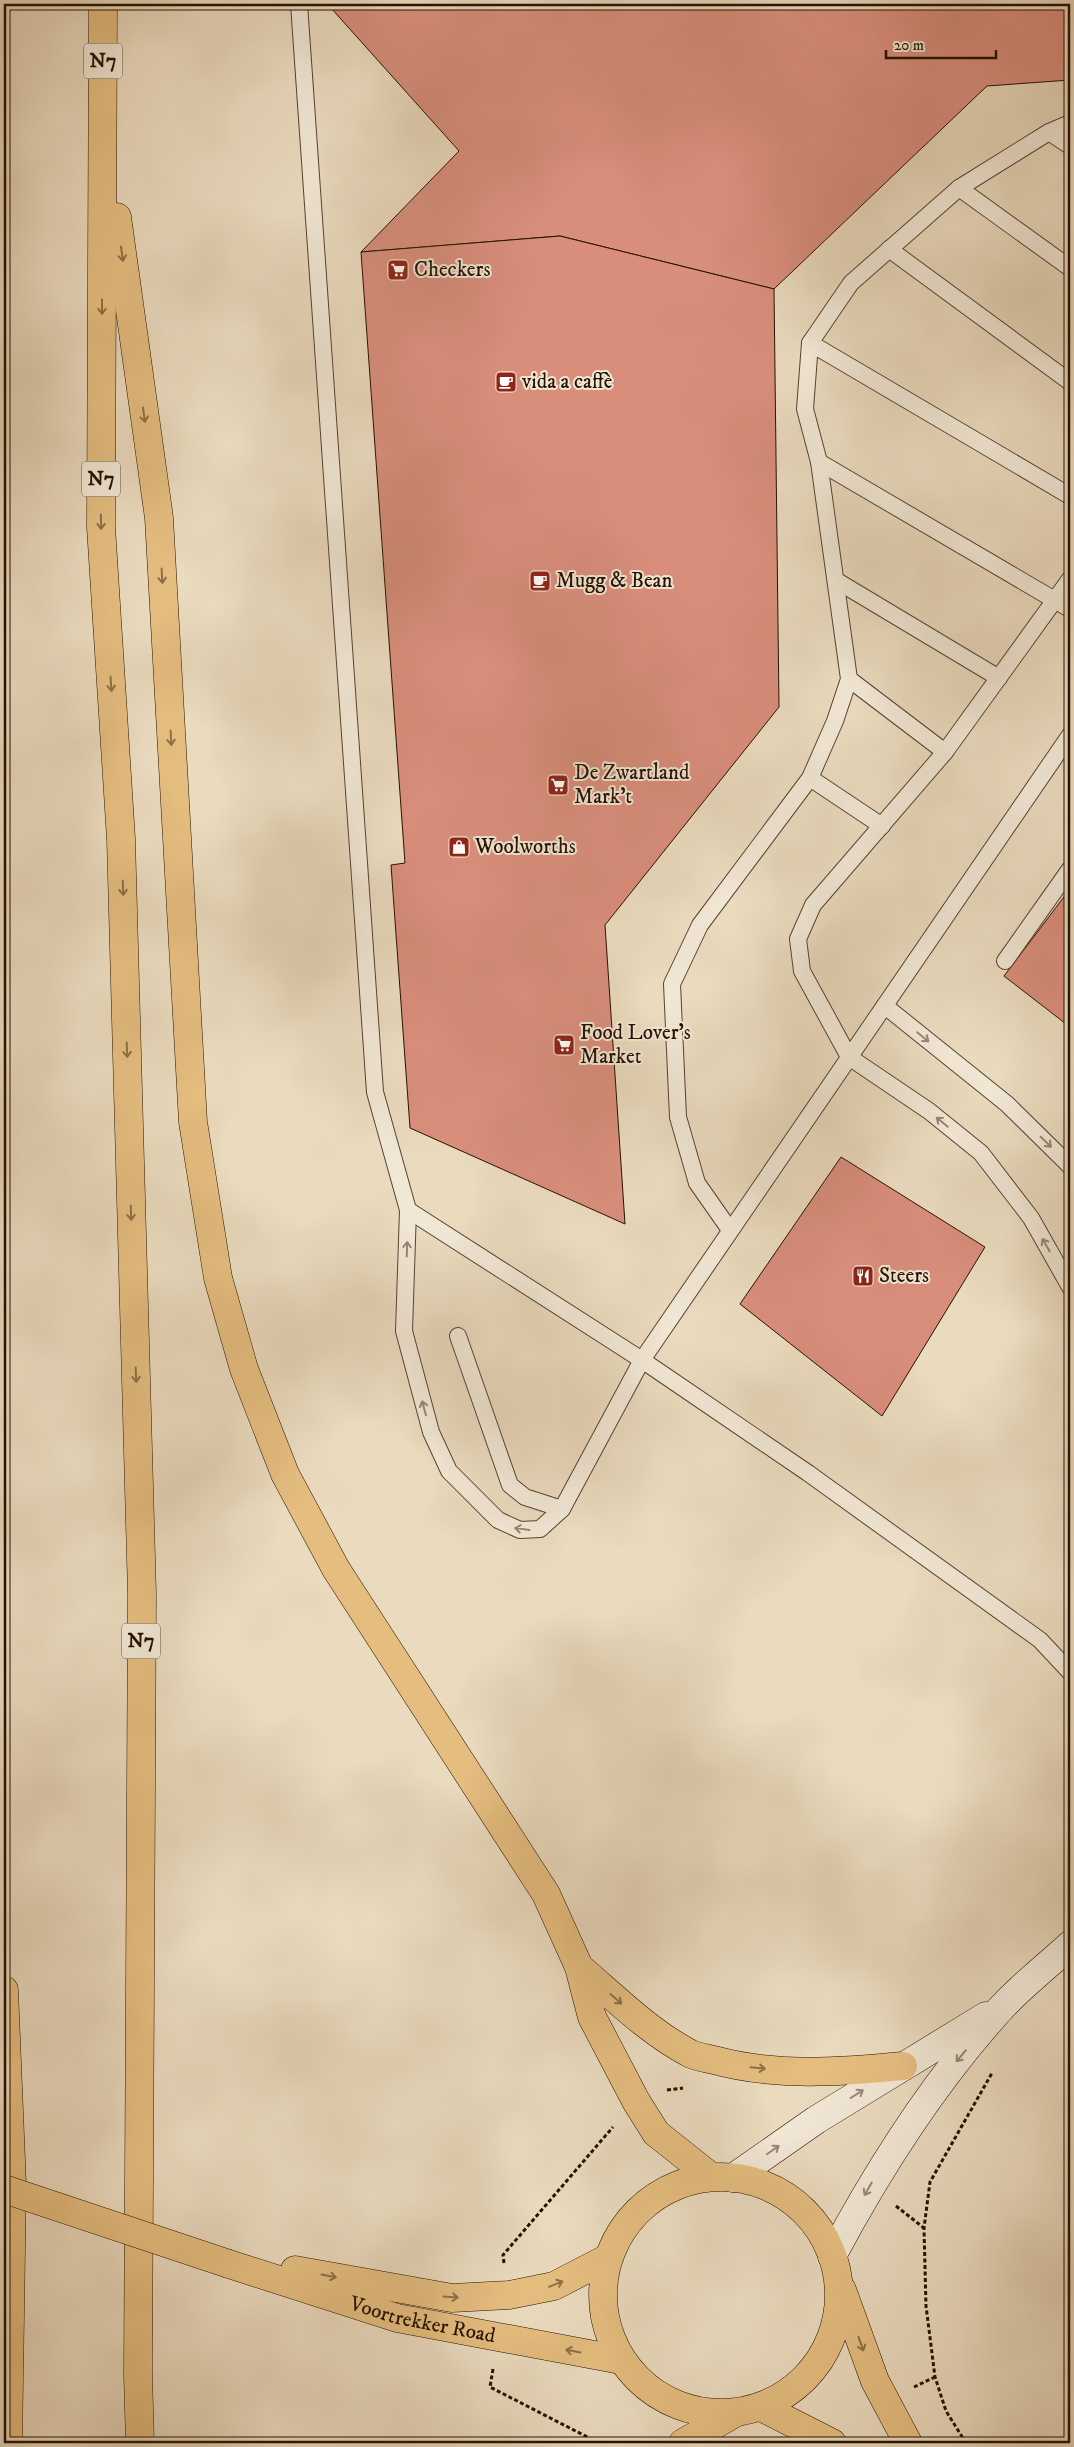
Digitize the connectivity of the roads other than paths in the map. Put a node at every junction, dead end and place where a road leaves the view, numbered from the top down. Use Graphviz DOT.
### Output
graph roads {
  1 [pos="103,4"];
  2 [pos="299,4"];
  3 [pos="104,119"];
  4 [pos="1070,123"];
  5 [pos="1049,132"];
  6 [pos="1070,146"];
  7 [pos="959,188"];
  8 [pos="889,249"];
  9 [pos="1070,268"];
  10 [pos="810,343"];
  11 [pos="1070,382"];
  12 [pos="819,462"];
  13 [pos="1070,496"];
  14 [pos="1070,579"];
  15 [pos="837,582"];
  16 [pos="1055,600"];
  17 [pos="1070,609"];
  18 [pos="1000,678"];
  19 [pos="849,679"];
  20 [pos="1070,735"];
  21 [pos="946,752"];
  22 [pos="810,778"];
  23 [pos="882,826"];
  24 [pos="1070,869"];
  25 [pos="1005,961"];
  26 [pos="885,1006"];
  27 [pos="849,1057"];
  28 [pos="1070,1166"];
  29 [pos="408,1210"];
  30 [pos="730,1230"];
  31 [pos="1070,1287"];
  32 [pos="458,1336"];
  33 [pos="642,1360"];
  34 [pos="562,1509"];
  35 [pos="1070,1672"];
  36 [pos="1070,1945"];
  37 [pos="579,1967"];
  38 [pos="4,1990"];
  39 [pos="1004,2006"];
  40 [pos="4,2025"];
  41 [pos="903,2066"];
  42 [pos="721,2177"];
  43 [pos="4,2189"];
  44 [pos="608,2258"];
  45 [pos="229,2264"];
  46 [pos="835,2269"];
  47 [pos="620,2360"];
  48 [pos="761,2407"];
  49 [pos="735,2413"];
  50 [pos="8,2443"];
  51 [pos="140,2443"];
  52 [pos="683,2443"];
  53 [pos="832,2443"];
  54 [pos="908,2443"];
  1 -- 3 [label="main road, N7"];
  2 -- 29 [label="lane"];
  3 -- 37 [label="main road, one-way"];
  3 -- 51 [label="main road, N7, one-way"];
  4 -- 5 [label="lane"];
  5 -- 6 [label="lane"];
  5 -- 7 [label="lane"];
  7 -- 8 [label="lane"];
  7 -- 9 [label="lane"];
  8 -- 10 [label="lane"];
  8 -- 11 [label="lane"];
  10 -- 12 [label="lane"];
  10 -- 13 [label="lane"];
  12 -- 15 [label="lane"];
  12 -- 16 [label="lane"];
  14 -- 16 [label="lane"];
  15 -- 18 [label="lane"];
  15 -- 19 [label="lane"];
  16 -- 17 [label="lane"];
  16 -- 18 [label="lane"];
  18 -- 21 [label="lane"];
  19 -- 21 [label="lane"];
  19 -- 22 [label="lane"];
  20 -- 26 [label="lane"];
  21 -- 23 [label="lane"];
  22 -- 23 [label="lane"];
  22 -- 30 [label="lane"];
  23 -- 27 [label="lane"];
  24 -- 25 [label="lane"];
  26 -- 27 [label="lane"];
  26 -- 28 [label="lane, one-way"];
  27 -- 30 [label="lane"];
  31 -- 27 [label="lane, one-way"];
  29 -- 33 [label="lane"];
  34 -- 29 [label="lane, one-way"];
  30 -- 33 [label="lane"];
  32 -- 34 [label="lane"];
  33 -- 34 [label="lane"];
  33 -- 35 [label="lane"];
  36 -- 39 [label="street"];
  37 -- 41 [label="main road, one-way"];
  37 -- 42 [label="main road"];
  38 -- 40 [label="main road"];
  39 -- 41 [label="street"];
  39 -- 46 [label="street, one-way"];
  40 -- 50 [label="main road"];
  42 -- 41 [label="street, one-way"];
  42 -- 44 [label="main road"];
  42 -- 46 [label="main road"];
  43 -- 45 [label="main road, Voortrekker Road, bridge"];
  45 -- 44 [label="main road, Voortrekker Road, one-way"];
  44 -- 47 [label="main road"];
  47 -- 45 [label="main road, Voortrekker Road, one-way"];
  46 -- 48 [label="main road"];
  46 -- 54 [label="main road, one-way"];
  47 -- 49 [label="main road"];
  48 -- 49 [label="main road"];
  48 -- 53 [label="main road"];
  49 -- 52 [label="main road"];
}
